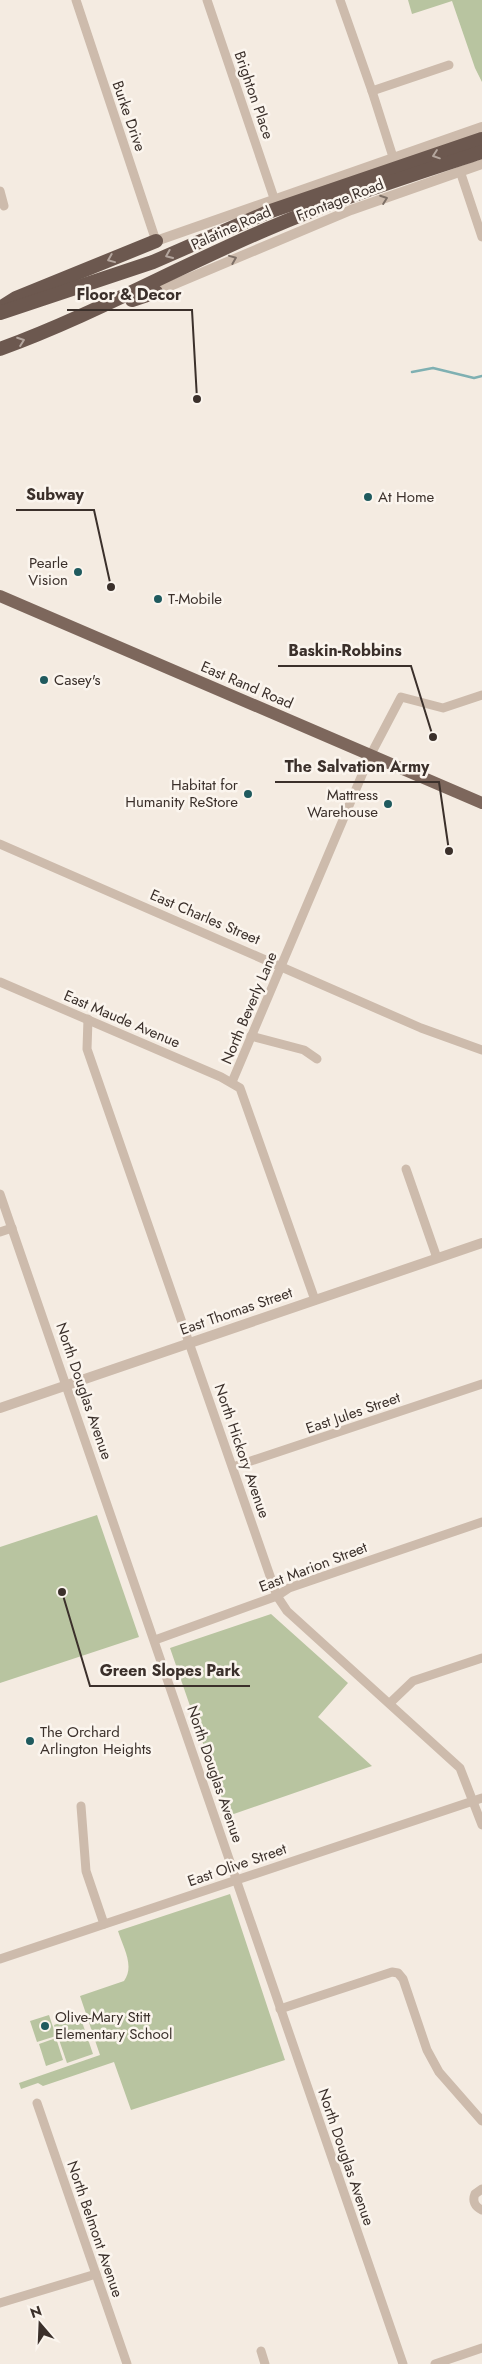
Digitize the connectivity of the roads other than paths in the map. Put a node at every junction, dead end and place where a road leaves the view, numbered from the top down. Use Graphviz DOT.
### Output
graph roads {
  1 [pos="76,0"];
  2 [pos="207,0"];
  3 [pos="340,0"];
  4 [pos="449,64"];
  5 [pos="372,91"];
  6 [pos="482,127"];
  7 [pos="482,139"];
  8 [pos="482,152"];
  9 [pos="392,157"];
  10 [pos="482,164"];
  11 [pos="460,171"];
  12 [pos="0,192"];
  13 [pos="274,198"];
  14 [pos="4,206"];
  15 [pos="482,237"];
  16 [pos="156,241"];
  17 [pos="156,292"];
  18 [pos="0,308"];
  19 [pos="0,313"];
  20 [pos="42,334"];
  21 [pos="0,349"];
  22 [pos="0,596"];
  23 [pos="482,695"];
  24 [pos="370,756"];
  25 [pos="482,803"];
  26 [pos="0,844"];
  27 [pos="283,966"];
  28 [pos="0,982"];
  29 [pos="88,1019"];
  30 [pos="251,1036"];
  31 [pos="482,1050"];
  32 [pos="317,1059"];
  33 [pos="232,1082"];
  34 [pos="406,1169"];
  35 [pos="0,1194"];
  36 [pos="12,1228"];
  37 [pos="0,1232"];
  38 [pos="482,1242"];
  39 [pos="437,1258"];
  40 [pos="315,1300"];
  41 [pos="190,1343"];
  42 [pos="482,1384"];
  43 [pos="67,1385"];
  44 [pos="0,1408"];
  45 [pos="233,1468"];
  46 [pos="482,1522"];
  47 [pos="277,1596"];
  48 [pos="155,1640"];
  49 [pos="482,1658"];
  50 [pos="390,1703"];
  51 [pos="478,1799"];
  52 [pos="81,1806"];
  53 [pos="482,1825"];
  54 [pos="237,1880"];
  55 [pos="104,1924"];
  56 [pos="0,1959"];
  57 [pos="280,2009"];
  58 [pos="37,2103"];
  59 [pos="482,2121"];
  60 [pos="482,2188"];
  61 [pos="482,2210"];
  62 [pos="96,2274"];
  63 [pos="0,2303"];
  64 [pos="482,2348"];
  65 [pos="261,2350"];
  66 [pos="127,2364"];
  67 [pos="265,2364"];
  68 [pos="403,2364"];
  69 [pos="435,2364"];
  1 -- 16 [label="street, Burke Drive"];
  2 -- 13 [label="street, Brighton Place"];
  3 -- 5 [label="street"];
  4 -- 5 [label="street"];
  5 -- 9 [label="street"];
  6 -- 9 [label="street, Frontage Road"];
  7 -- 19 [label="highway, Palatine Road, one-way"];
  8 -- 20 [label="highway, Palatine Road"];
  9 -- 13 [label="street, Frontage Road"];
  10 -- 11 [label="street, Frontage Road"];
  11 -- 15 [label="street"];
  17 -- 11 [label="street, Frontage Road, one-way"];
  12 -- 14 [label="street"];
  13 -- 16 [label="street, Frontage Road"];
  16 -- 18 [label="highway, one-way"];
  17 -- 20 [label="highway"];
  21 -- 20 [label="highway, Palatine Road, one-way"];
  22 -- 24 [label="main road, East Rand Road"];
  23 -- 24 [label="street, North Beverly Lane"];
  24 -- 25 [label="main road, East Rand Road"];
  24 -- 27 [label="street, North Beverly Lane"];
  26 -- 27 [label="street, East Charles Street"];
  27 -- 30 [label="street, North Beverly Lane"];
  27 -- 31 [label="street, East Charles Street"];
  28 -- 29 [label="street, East Maude Avenue"];
  29 -- 33 [label="street, East Maude Avenue"];
  29 -- 41 [label="street, North Hickory Avenue"];
  30 -- 32 [label="street"];
  30 -- 33 [label="street, North Beverly Lane"];
  33 -- 40 [label="street, North Beverly Lane"];
  34 -- 39 [label="street"];
  35 -- 36 [label="street, North Douglas Avenue"];
  36 -- 37 [label="street"];
  36 -- 43 [label="street, North Douglas Avenue"];
  38 -- 39 [label="street, East Thomas Street"];
  39 -- 40 [label="street, East Thomas Street"];
  40 -- 41 [label="street, East Thomas Street"];
  41 -- 43 [label="street, East Thomas Street"];
  41 -- 45 [label="street, North Hickory Avenue"];
  42 -- 45 [label="street, East Jules Street"];
  43 -- 44 [label="street, East Thomas Street"];
  43 -- 48 [label="street, North Douglas Avenue"];
  45 -- 47 [label="street, North Hickory Avenue"];
  46 -- 47 [label="street, East Marion Street"];
  47 -- 48 [label="street, East Marion Street"];
  47 -- 50 [label="street, North Hickory Avenue"];
  48 -- 54 [label="street, North Douglas Avenue"];
  49 -- 50 [label="street"];
  50 -- 51 [label="street, North Hickory Avenue"];
  51 -- 53 [label="street, North Hickory Avenue"];
  51 -- 54 [label="street, East Olive Street"];
  52 -- 55 [label="street"];
  54 -- 55 [label="street, East Olive Street"];
  54 -- 57 [label="street, North Douglas Avenue"];
  55 -- 56 [label="street, East Olive Street"];
  57 -- 59 [label="street"];
  57 -- 68 [label="street, North Douglas Avenue"];
  58 -- 62 [label="street, North Belmont Avenue"];
  60 -- 61 [label="street"];
  62 -- 63 [label="street"];
  62 -- 66 [label="street, North Belmont Avenue"];
  64 -- 69 [label="street"];
  65 -- 67 [label="street"];
}
